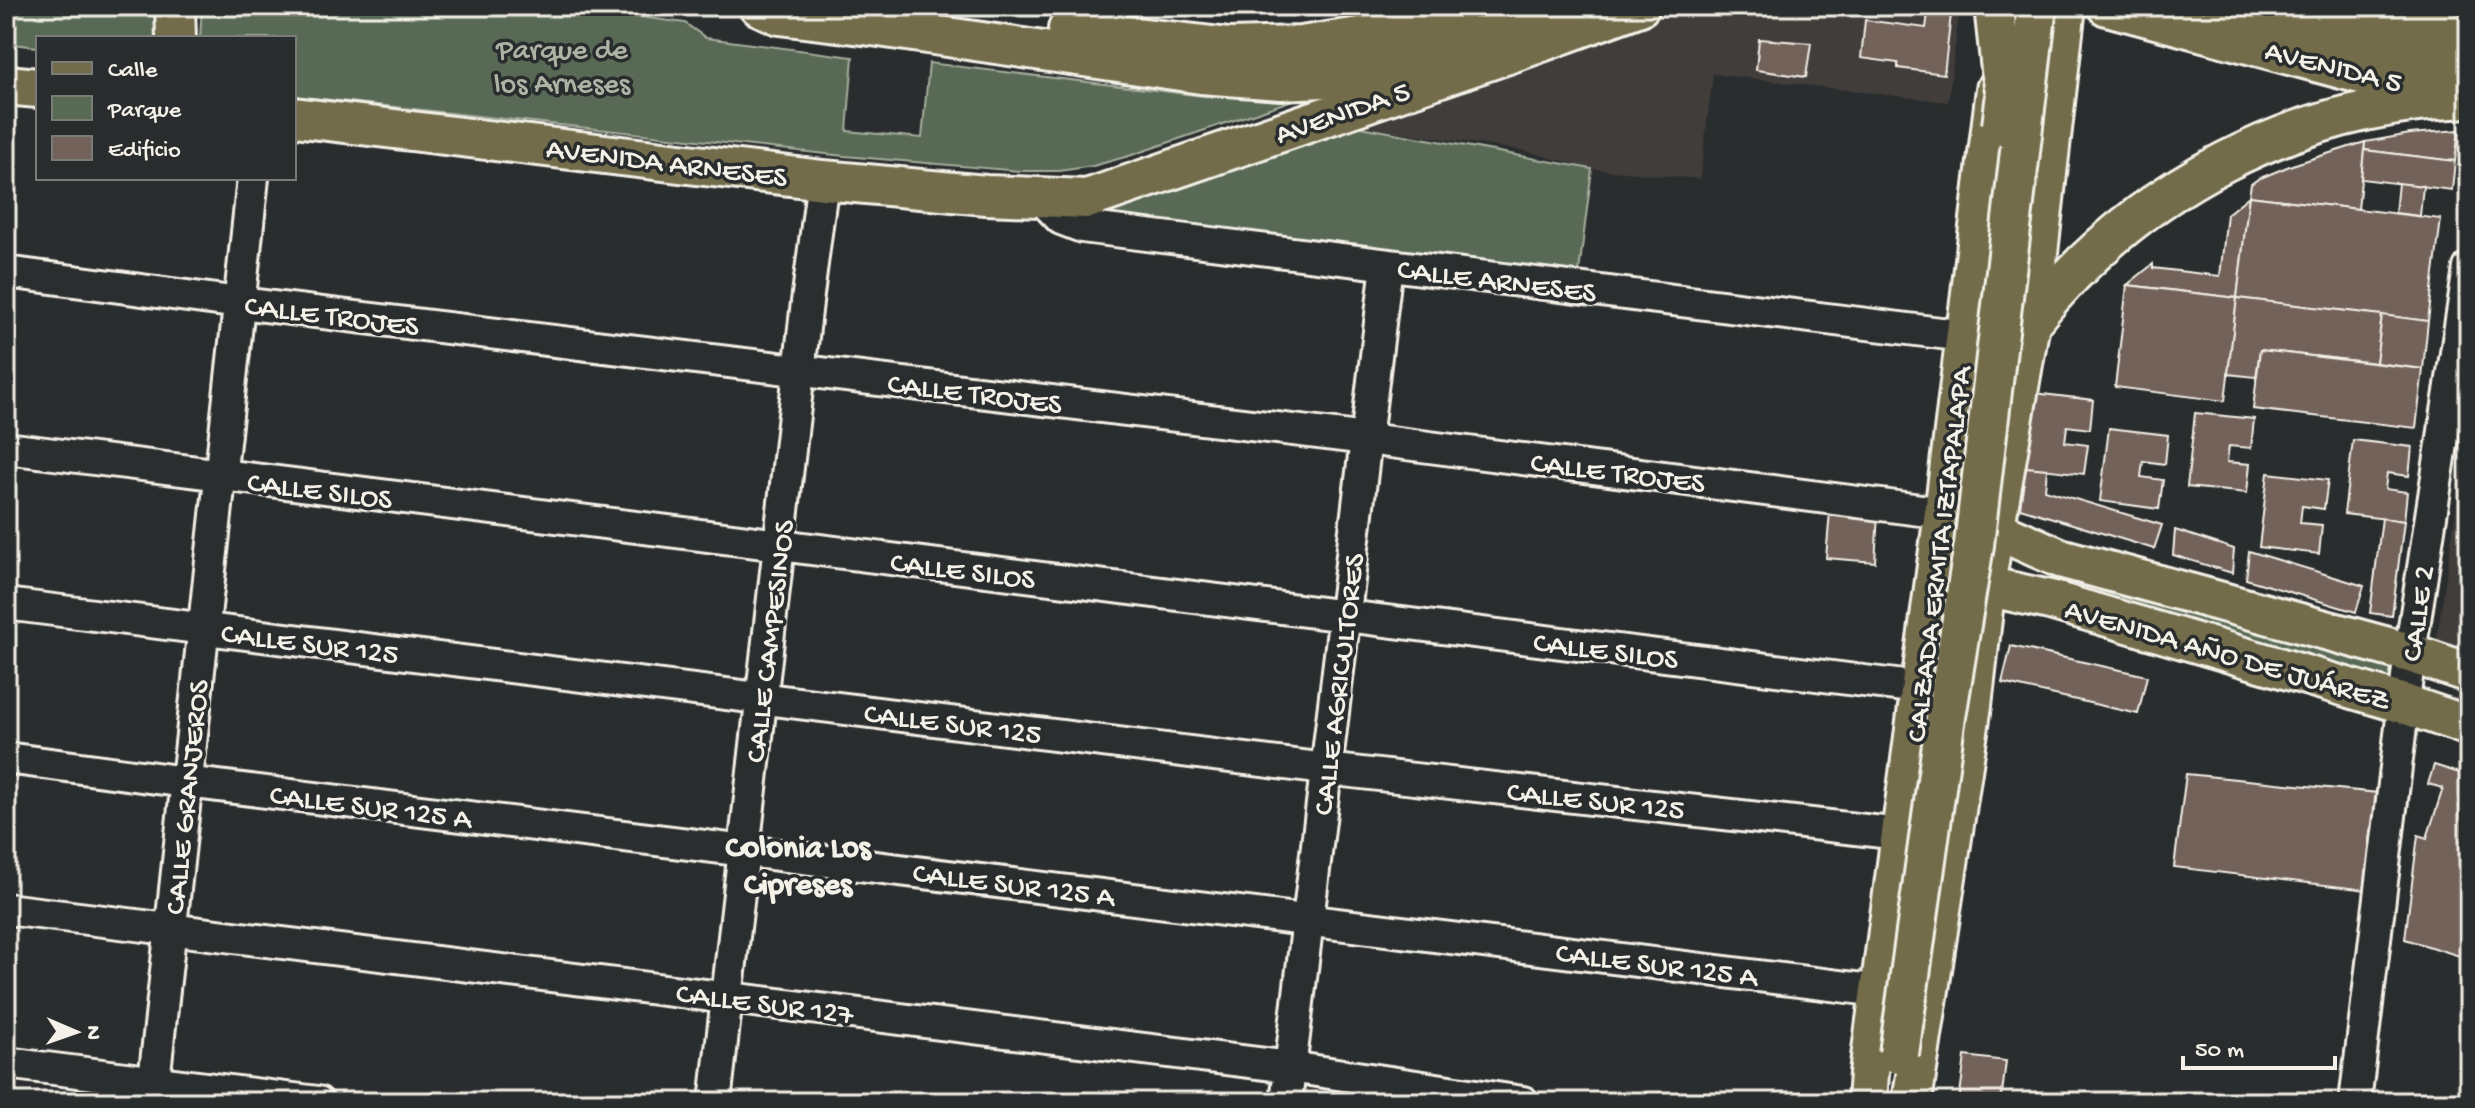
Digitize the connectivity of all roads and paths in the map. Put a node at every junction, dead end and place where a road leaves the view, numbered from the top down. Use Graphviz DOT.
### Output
graph roads {
  1 [pos="175,6"];
  2 [pos="759,6"];
  3 [pos="1458,6"];
  4 [pos="1563,6"];
  5 [pos="1640,6"];
  6 [pos="1994,6"];
  7 [pos="2004,6"];
  8 [pos="2015,6"];
  9 [pos="2037,6"];
  10 [pos="2066,6"];
  11 [pos="2107,6"];
  12 [pos="2222,6"];
  13 [pos="2355,6"];
  14 [pos="875,16"];
  15 [pos="1110,20"];
  16 [pos="176,36"];
  17 [pos="2459,52"];
  18 [pos="6,85"];
  19 [pos="36,88"];
  20 [pos="2006,94"];
  21 [pos="2469,96"];
  22 [pos="296,117"];
  23 [pos="1991,137"];
  24 [pos="2051,140"];
  25 [pos="253,180"];
  26 [pos="823,180"];
  27 [pos="1040,197"];
  28 [pos="1387,265"];
  29 [pos="2469,268"];
  30 [pos="6,272"];
  31 [pos="240,303"];
  32 [pos="2030,323"];
  33 [pos="1965,336"];
  34 [pos="799,370"];
  35 [pos="1367,439"];
  36 [pos="6,448"];
  37 [pos="220,477"];
  38 [pos="1944,513"];
  39 [pos="1995,529"];
  40 [pos="779,546"];
  41 [pos="2060,558"];
  42 [pos="1985,586"];
  43 [pos="2050,600"];
  44 [pos="6,604"];
  45 [pos="1345,616"];
  46 [pos="203,629"];
  47 [pos="2410,653"];
  48 [pos="2469,673"];
  49 [pos="1920,688"];
  50 [pos="761,698"];
  51 [pos="2404,704"];
  52 [pos="2469,726"];
  53 [pos="6,758"];
  54 [pos="1326,769"];
  55 [pos="186,782"];
  56 [pos="1900,834"];
  57 [pos="744,850"];
  58 [pos="6,909"];
  59 [pos="1308,919"];
  60 [pos="170,929"];
  61 [pos="1880,991"];
  62 [pos="727,998"];
  63 [pos="6,1063"];
  64 [pos="1290,1067"];
  65 [pos="154,1081"];
  66 [pos="206,1095"];
  67 [pos="318,1102"];
  68 [pos="715,1102"];
  69 [pos="1286,1102"];
  70 [pos="1523,1102"];
  71 [pos="1867,1102"];
  72 [pos="1883,1102"];
  73 [pos="1912,1102"];
  74 [pos="2355,1102"];
  1 -- 16 [label="main road"];
  2 -- 14 [label="main road"];
  3 -- 15 [label="main road, AVENIDA 5"];
  4 -- 14 [label="main road"];
  5 -- 27 [label="main road, AVENIDA 5"];
  6 -- 20 [label="main road, bridge"];
  7 -- 23 [label="main road, CALZADA ERMITA IZTAPALAPA"];
  8 -- 20 [label="main road, CALZADA ERMITA IZTAPALAPA"];
  9 -- 72 [label="main road, CALZADA ERMITA IZTAPALAPA, bridge"];
  10 -- 24 [label="main road, CALZADA ERMITA IZTAPALAPA"];
  11 -- 21 [label="main road, AVENIDA 5"];
  12 -- 17 [label="main road"];
  13 -- 17 [label="main road, AVENIDA 5"];
  14 -- 15 [label="main road"];
  18 -- 19 [label="main road"];
  20 -- 39 [label="main road, CALZADA ERMITA IZTAPALAPA, bridge"];
  21 -- 32 [label="main road"];
  22 -- 26 [label="main road, AVENIDA ARNESES"];
  23 -- 24 [label="main road"];
  23 -- 33 [label="main road, CALZADA ERMITA IZTAPALAPA"];
  24 -- 32 [label="main road, CALZADA ERMITA IZTAPALAPA"];
  25 -- 31 [label="street, CALLE GRANJEROS"];
  26 -- 27 [label="main road, AVENIDA ARNESES"];
  26 -- 34 [label="street, CALLE CAMPESINOS"];
  27 -- 28 [label="street, CALLE ARNESES"];
  28 -- 33 [label="street, CALLE ARNESES"];
  28 -- 35 [label="street, CALLE AGRICULTORES"];
  29 -- 47 [label="street, CALLE 2"];
  30 -- 31 [label="street, CALLE TROJES"];
  31 -- 34 [label="street, CALLE TROJES"];
  31 -- 37 [label="street, CALLE GRANJEROS"];
  32 -- 39 [label="main road, CALZADA ERMITA IZTAPALAPA"];
  33 -- 38 [label="main road, CALZADA ERMITA IZTAPALAPA"];
  34 -- 35 [label="street, CALLE TROJES"];
  34 -- 40 [label="street, CALLE CAMPESINOS"];
  35 -- 38 [label="street, CALLE TROJES"];
  35 -- 45 [label="street, CALLE AGRICULTORES"];
  36 -- 37 [label="street, CALLE SILOS"];
  37 -- 40 [label="street, CALLE SILOS"];
  37 -- 46 [label="street, CALLE GRANJEROS"];
  38 -- 49 [label="main road, CALZADA ERMITA IZTAPALAPA"];
  39 -- 41 [label="main road, AVENIDA AÑO DE JUÁREZ"];
  39 -- 42 [label="main road, CALZADA ERMITA IZTAPALAPA"];
  40 -- 45 [label="street, CALLE SILOS"];
  40 -- 50 [label="street, CALLE CAMPESINOS"];
  41 -- 43 [label="main road"];
  41 -- 47 [label="main road, AVENIDA AÑO DE JUÁREZ"];
  42 -- 43 [label="main road, AVENIDA AÑO DE JUÁREZ"];
  42 -- 73 [label="main road, CALZADA ERMITA IZTAPALAPA"];
  43 -- 51 [label="main road, AVENIDA AÑO DE JUÁREZ"];
  44 -- 46 [label="street, CALLE SUR 125"];
  45 -- 49 [label="street, CALLE SILOS"];
  45 -- 54 [label="street, CALLE AGRICULTORES"];
  46 -- 50 [label="street, CALLE SUR 125"];
  46 -- 55 [label="street, CALLE GRANJEROS"];
  47 -- 48 [label="main road, AVENIDA AÑO DE JUÁREZ"];
  47 -- 51 [label="street, CALLE 2"];
  49 -- 56 [label="main road, CALZADA ERMITA IZTAPALAPA"];
  50 -- 54 [label="street, CALLE SUR 125"];
  50 -- 57 [label="street, CALLE CAMPESINOS"];
  51 -- 52 [label="main road, AVENIDA AÑO DE JUÁREZ"];
  51 -- 74 [label="street, CALLE 2"];
  53 -- 55 [label="street, CALLE SUR 125 A"];
  54 -- 56 [label="street, CALLE SUR 125"];
  54 -- 59 [label="street, CALLE AGRICULTORES"];
  55 -- 57 [label="street, CALLE SUR 125 A"];
  55 -- 60 [label="street, CALLE GRANJEROS"];
  56 -- 61 [label="main road, CALZADA ERMITA IZTAPALAPA"];
  57 -- 59 [label="street, CALLE SUR 125 A"];
  57 -- 62 [label="street, CALLE CAMPESINOS"];
  58 -- 60 [label="street, CALLE SUR 127"];
  59 -- 61 [label="street, CALLE SUR 125 A"];
  59 -- 64 [label="street, CALLE AGRICULTORES"];
  60 -- 62 [label="street, CALLE SUR 127"];
  60 -- 65 [label="street, CALLE GRANJEROS"];
  61 -- 71 [label="main road, CALZADA ERMITA IZTAPALAPA"];
  62 -- 64 [label="street, CALLE SUR 127"];
  62 -- 68 [label="street, CALLE CAMPESINOS"];
  63 -- 65 [label="street"];
  64 -- 69 [label="street, CALLE AGRICULTORES"];
  64 -- 70 [label="street, CALLE SUR 127"];
  65 -- 66 [label="street"];
  66 -- 67 [label="street"];
}
